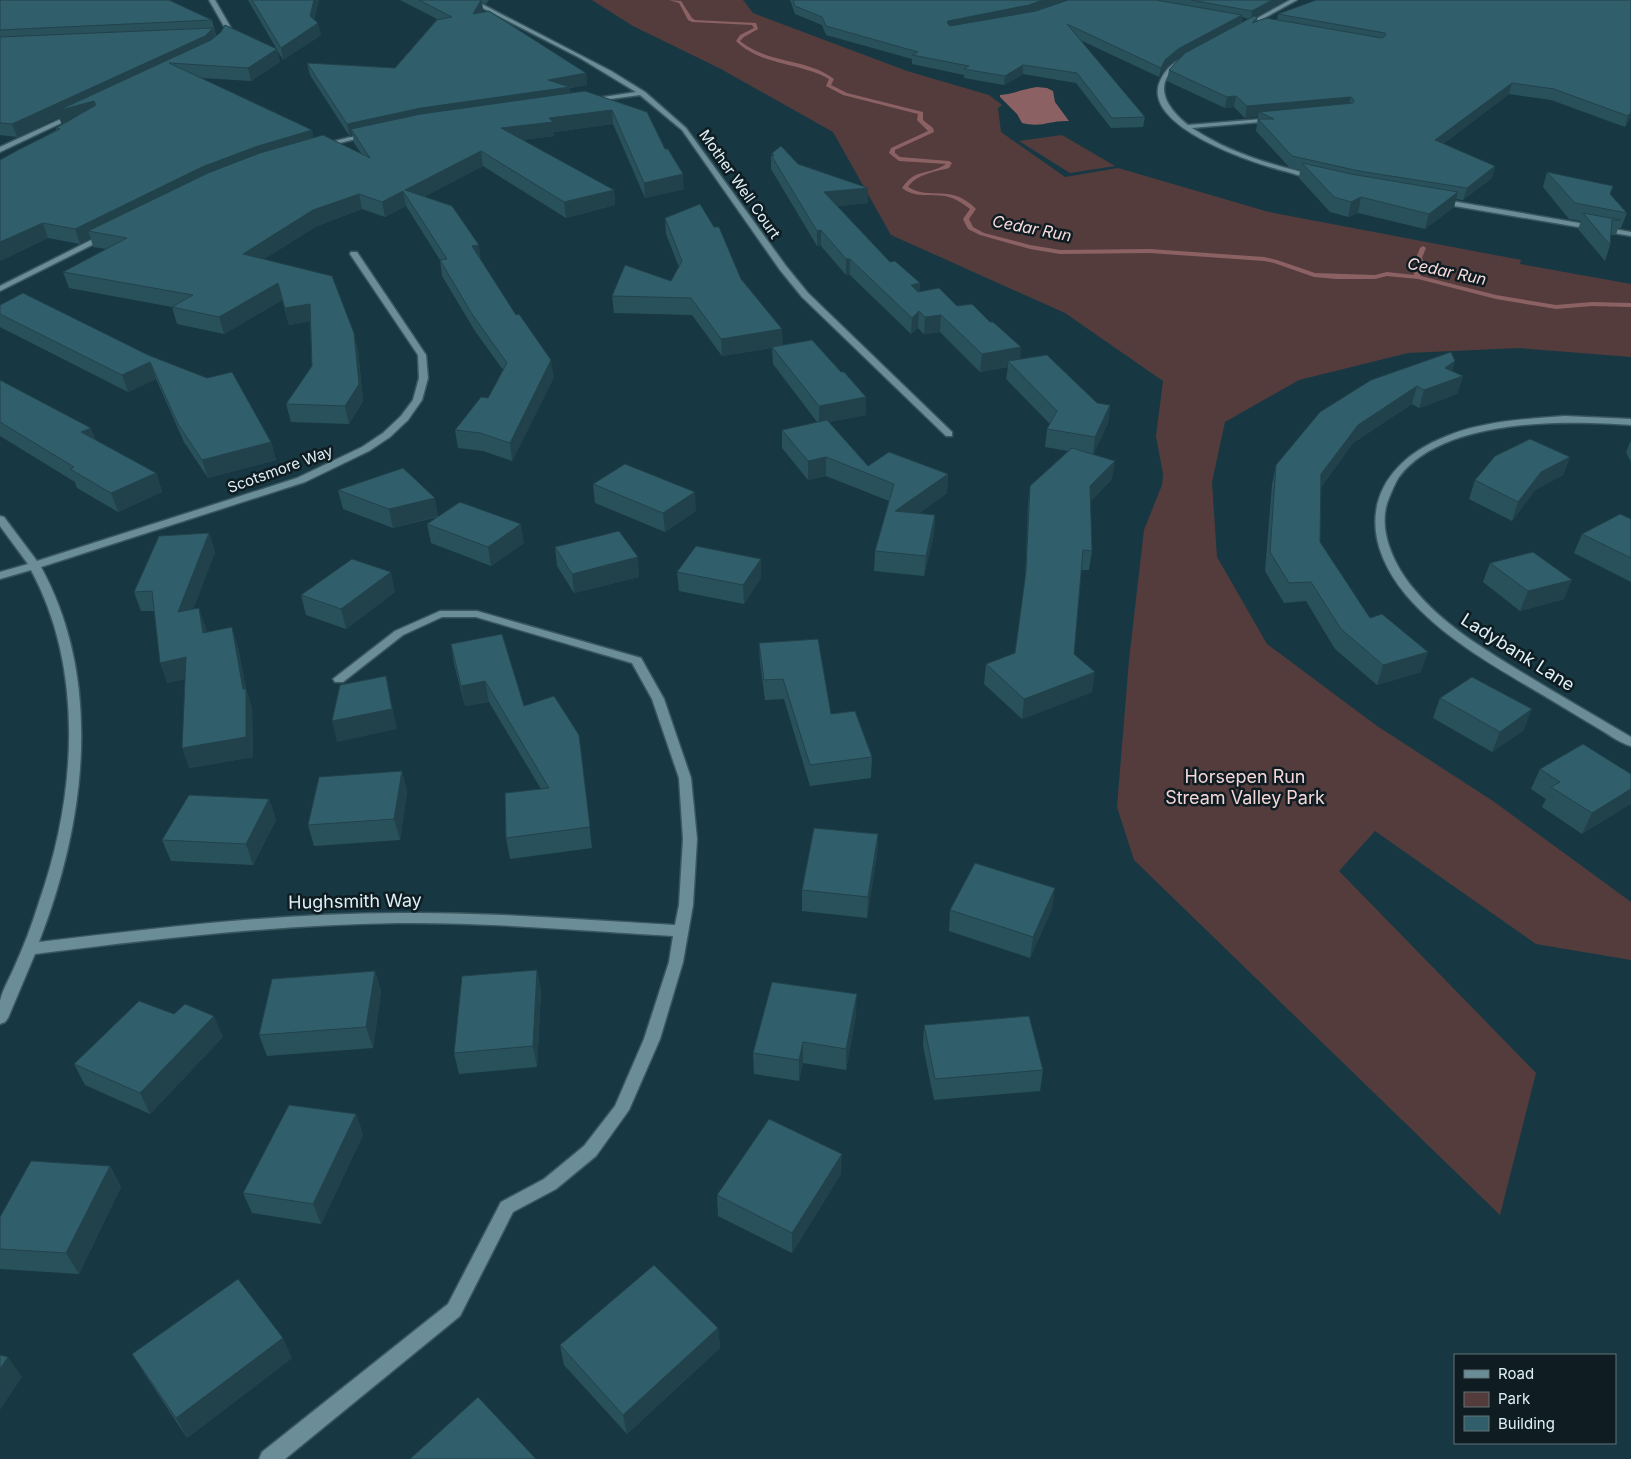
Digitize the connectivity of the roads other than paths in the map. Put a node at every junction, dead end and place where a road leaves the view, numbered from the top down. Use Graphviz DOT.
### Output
graph roads {
  1 [pos="212,0"];
  2 [pos="470,0"];
  3 [pos="1294,0"];
  4 [pos="1242,21"];
  5 [pos="1252,23"];
  6 [pos="1262,24"];
  7 [pos="1235,32"];
  8 [pos="226,35"];
  9 [pos="216,36"];
  10 [pos="216,46"];
  11 [pos="1188,58"];
  12 [pos="643,93"];
  13 [pos="585,101"];
  14 [pos="83,110"];
  15 [pos="1280,118"];
  16 [pos="1186,127"];
  17 [pos="376,132"];
  18 [pos="313,147"];
  19 [pos="0,150"];
  20 [pos="1324,180"];
  21 [pos="1432,199"];
  22 [pos="113,232"];
  23 [pos="1631,234"];
  24 [pos="354,254"];
  25 [pos="0,288"];
  26 [pos="1631,422"];
  27 [pos="949,434"];
  28 [pos="0,519"];
  29 [pos="35,565"];
  30 [pos="0,576"];
  31 [pos="339,679"];
  32 [pos="1631,742"];
  33 [pos="682,931"];
  34 [pos="30,949"];
  35 [pos="0,1018"];
  36 [pos="269,1459"];
  1 -- 8 [label="street"];
  2 -- 12 [label="street, Mother Well Court"];
  3 -- 5 [label="street"];
  4 -- 5 [label="street"];
  5 -- 6 [label="street"];
  5 -- 7 [label="street"];
  8 -- 9 [label="street"];
  8 -- 10 [label="street"];
  11 -- 16 [label="street"];
  12 -- 13 [label="street"];
  12 -- 27 [label="street, Mother Well Court"];
  14 -- 19 [label="street"];
  15 -- 16 [label="street"];
  16 -- 20 [label="street"];
  17 -- 18 [label="street"];
  21 -- 23 [label="street"];
  22 -- 25 [label="street"];
  24 -- 29 [label="street, Scotsmore Way"];
  26 -- 32 [label="street, Ladybank Lane"];
  28 -- 29 [label="street"];
  29 -- 30 [label="street, Scotsmore Way"];
  29 -- 34 [label="street"];
  31 -- 33 [label="street"];
  33 -- 34 [label="street, Hughsmith Way"];
  33 -- 36 [label="street"];
  34 -- 35 [label="street"];
}
